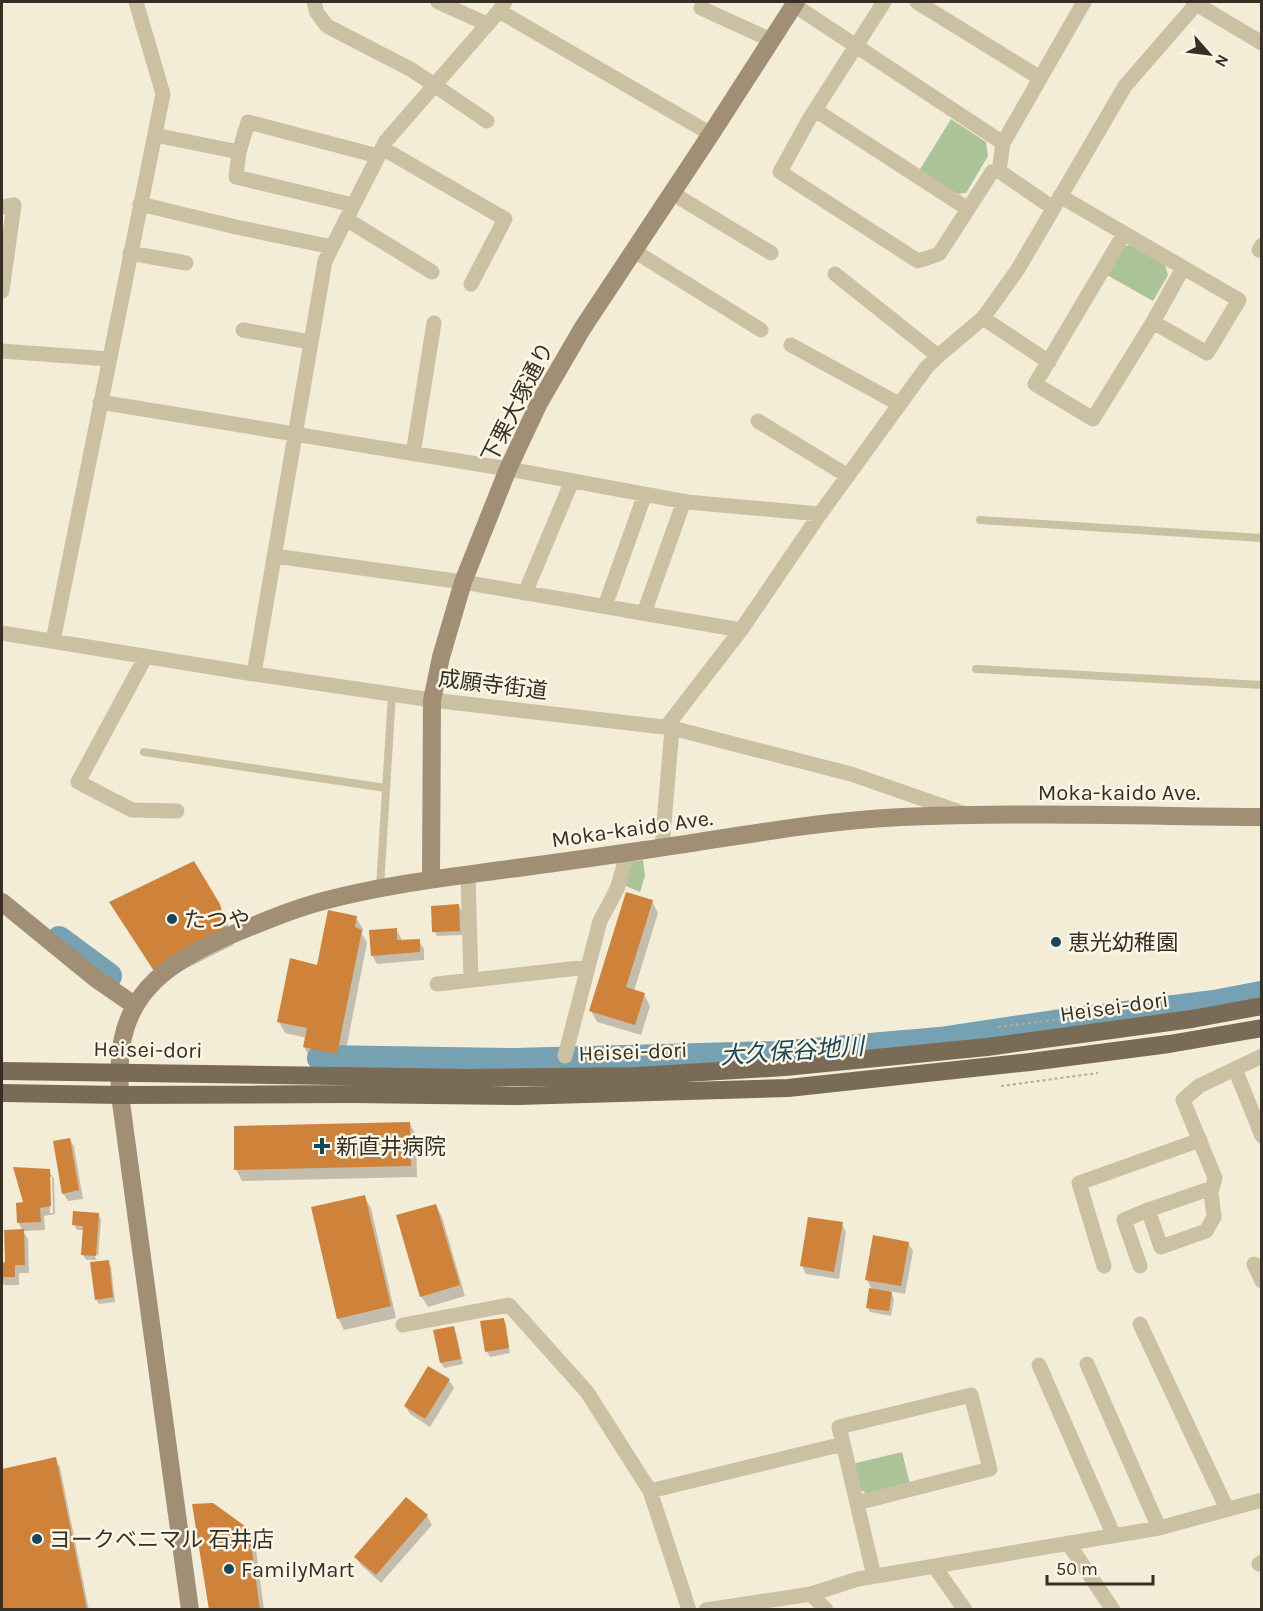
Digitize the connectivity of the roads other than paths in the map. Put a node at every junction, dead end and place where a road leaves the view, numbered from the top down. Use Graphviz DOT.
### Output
graph roads {
  1 [pos="136,2"];
  2 [pos="314,2"];
  3 [pos="438,2"];
  4 [pos="884,2"];
  5 [pos="918,2"];
  6 [pos="1084,2"];
  7 [pos="1195,2"];
  8 [pos="795,3"];
  9 [pos="502,6"];
  10 [pos="701,8"];
  11 [pos="488,24"];
  12 [pos="771,40"];
  13 [pos="1262,43"];
  14 [pos="856,46"];
  15 [pos="1040,78"];
  16 [pos="434,86"];
  17 [pos="815,110"];
  18 [pos="486,121"];
  19 [pos="711,134"];
  20 [pos="154,135"];
  21 [pos="1003,142"];
  22 [pos="239,152"];
  23 [pos="380,152"];
  24 [pos="999,171"];
  25 [pos="672,193"];
  26 [pos="1056,202"];
  27 [pos="140,204"];
  28 [pos="2,207"];
  29 [pos="968,209"];
  30 [pos="350,212"];
  31 [pos="1124,234"];
  32 [pos="332,247"];
  33 [pos="634,251"];
  34 [pos="130,253"];
  35 [pos="771,253"];
  36 [pos="186,263"];
  37 [pos="1183,268"];
  38 [pos="432,272"];
  39 [pos="835,274"];
  40 [pos="471,284"];
  41 [pos="2,291"];
  42 [pos="983,318"];
  43 [pos="1153,322"];
  44 [pos="434,323"];
  45 [pos="243,330"];
  46 [pos="761,330"];
  47 [pos="310,342"];
  48 [pos="791,345"];
  49 [pos="2,351"];
  50 [pos="938,356"];
  51 [pos="109,359"];
  52 [pos="1049,362"];
  53 [pos="100,402"];
  54 [pos="899,404"];
  55 [pos="758,421"];
  56 [pos="294,435"];
  57 [pos="413,454"];
  58 [pos="508,469"];
  59 [pos="848,476"];
  60 [pos="572,481"];
  61 [pos="645,494"];
  62 [pos="684,501"];
  63 [pos="820,514"];
  64 [pos="980,520"];
  65 [pos="1262,538"];
  66 [pos="274,556"];
  67 [pos="463,582"];
  68 [pos="525,593"];
  69 [pos="605,606"];
  70 [pos="644,613"];
  71 [pos="741,630"];
  72 [pos="2,633"];
  73 [pos="53,641"];
  74 [pos="146,656"];
  75 [pos="976,669"];
  76 [pos="254,674"];
  77 [pos="1262,685"];
  78 [pos="392,694"];
  79 [pos="432,700"];
  80 [pos="669,728"];
  81 [pos="144,752"];
  82 [pos="386,788"];
  83 [pos="177,810"];
  84 [pos="971,816"];
  85 [pos="1262,817"];
  86 [pos="662,848"];
  87 [pos="628,852"];
  88 [pos="468,874"];
  89 [pos="431,879"];
  90 [pos="380,889"];
  91 [pos="2,902"];
  92 [pos="588,967"];
  93 [pos="471,980"];
  94 [pos="437,984"];
  95 [pos="135,1005"];
  96 [pos="1262,1006"];
  97 [pos="1262,1028"];
  98 [pos="565,1056"];
  99 [pos="1262,1056"];
  100 [pos="1235,1069"];
  101 [pos="2,1071"];
  102 [pos="119,1073"];
  103 [pos="2,1093"];
  104 [pos="120,1095"];
  105 [pos="1262,1136"];
  106 [pos="1200,1140"];
  107 [pos="1212,1188"];
  108 [pos="1148,1210"];
  109 [pos="1254,1264"];
  110 [pos="1104,1266"];
  111 [pos="1140,1266"];
  112 [pos="1262,1281"];
  113 [pos="1140,1324"];
  114 [pos="403,1325"];
  115 [pos="1087,1364"];
  116 [pos="1039,1365"];
  117 [pos="843,1444"];
  118 [pos="650,1491"];
  119 [pos="1261,1501"];
  120 [pos="857,1503"];
  121 [pos="1227,1509"];
  122 [pos="1159,1528"];
  123 [pos="1114,1536"];
  124 [pos="1068,1543"];
  125 [pos="934,1566"];
  126 [pos="874,1576"];
  127 [pos="811,1594"];
  128 [pos="190,1610"];
  129 [pos="689,1610"];
  130 [pos="706,1610"];
  131 [pos="826,1610"];
  132 [pos="965,1610"];
  133 [pos="1113,1610"];
  1 -- 20 [label="street"];
  2 -- 16 [label="street"];
  3 -- 11 [label="street"];
  4 -- 14 [label="street"];
  5 -- 15 [label="street"];
  6 -- 15 [label="street"];
  7 -- 13 [label="street"];
  7 -- 26 [label="street"];
  8 -- 12 [label="street, 下栗大塚通り"];
  8 -- 14 [label="street"];
  9 -- 11 [label="street"];
  9 -- 19 [label="street"];
  10 -- 12 [label="street"];
  11 -- 16 [label="street"];
  12 -- 19 [label="street, 下栗大塚通り"];
  14 -- 17 [label="street"];
  14 -- 21 [label="street"];
  15 -- 21 [label="street"];
  16 -- 18 [label="street"];
  16 -- 23 [label="street"];
  17 -- 29 [label="street"];
  17 -- 29 [label="street"];
  19 -- 25 [label="street, 下栗大塚通り"];
  20 -- 22 [label="street"];
  20 -- 27 [label="street"];
  21 -- 24 [label="street"];
  22 -- 23 [label="street"];
  22 -- 30 [label="street"];
  23 -- 30 [label="street"];
  23 -- 40 [label="street"];
  24 -- 26 [label="street"];
  24 -- 29 [label="street"];
  25 -- 33 [label="street, 下栗大塚通り"];
  25 -- 35 [label="street"];
  26 -- 31 [label="street"];
  26 -- 42 [label="street"];
  27 -- 32 [label="street"];
  27 -- 34 [label="street"];
  28 -- 41 [label="street"];
  30 -- 32 [label="street"];
  30 -- 38 [label="street"];
  31 -- 37 [label="street"];
  31 -- 52 [label="street"];
  32 -- 47 [label="street"];
  33 -- 46 [label="street"];
  33 -- 58 [label="street, 下栗大塚通り"];
  34 -- 36 [label="street"];
  34 -- 51 [label="street"];
  37 -- 43 [label="street"];
  37 -- 43 [label="street"];
  39 -- 50 [label="street"];
  42 -- 50 [label="street"];
  42 -- 52 [label="street"];
  43 -- 52 [label="street"];
  44 -- 57 [label="street"];
  45 -- 47 [label="street"];
  47 -- 56 [label="street"];
  48 -- 54 [label="street"];
  49 -- 51 [label="street"];
  50 -- 54 [label="street"];
  51 -- 53 [label="street"];
  53 -- 56 [label="street"];
  53 -- 73 [label="street"];
  54 -- 59 [label="street"];
  55 -- 59 [label="street"];
  56 -- 57 [label="street"];
  56 -- 66 [label="street"];
  57 -- 58 [label="street"];
  58 -- 60 [label="street"];
  58 -- 67 [label="street, 下栗大塚通り"];
  59 -- 63 [label="street"];
  60 -- 61 [label="street"];
  60 -- 68 [label="street"];
  61 -- 62 [label="street"];
  61 -- 69 [label="street"];
  62 -- 63 [label="street"];
  62 -- 70 [label="street"];
  63 -- 71 [label="street"];
  64 -- 65 [label="lane"];
  66 -- 67 [label="street"];
  66 -- 76 [label="street"];
  67 -- 68 [label="street"];
  67 -- 79 [label="street, 下栗大塚通り"];
  68 -- 69 [label="street"];
  69 -- 70 [label="street"];
  70 -- 71 [label="street"];
  71 -- 80 [label="street"];
  72 -- 73 [label="street, 成願寺街道"];
  73 -- 74 [label="street, 成願寺街道"];
  74 -- 76 [label="street, 成願寺街道"];
  74 -- 83 [label="street"];
  75 -- 77 [label="lane"];
  76 -- 78 [label="street, 成願寺街道"];
  78 -- 79 [label="street, 成願寺街道"];
  78 -- 82 [label="lane"];
  79 -- 80 [label="street, 成願寺街道"];
  79 -- 89 [label="street, 下栗大塚通り"];
  80 -- 84 [label="street, 成願寺街道"];
  80 -- 86 [label="street"];
  81 -- 82 [label="lane"];
  82 -- 90 [label="lane"];
  84 -- 85 [label="street, Moka-kaido Ave."];
  84 -- 86 [label="street, Moka-kaido Ave."];
  86 -- 87 [label="street, Moka-kaido Ave."];
  87 -- 88 [label="street, Moka-kaido Ave."];
  87 -- 92 [label="street"];
  88 -- 89 [label="street, Moka-kaido Ave."];
  88 -- 93 [label="street"];
  89 -- 90 [label="street, Moka-kaido Ave."];
  90 -- 95 [label="street, Moka-kaido Ave."];
  91 -- 95 [label="street"];
  92 -- 93 [label="street"];
  92 -- 98 [label="street"];
  93 -- 94 [label="street"];
  95 -- 102 [label="street, Moka-kaido Ave."];
  96 -- 102 [label="main road, Heisei-dori"];
  97 -- 104 [label="main road, Heisei-dori"];
  99 -- 100 [label="street"];
  100 -- 105 [label="street"];
  100 -- 106 [label="street"];
  101 -- 102 [label="main road, Heisei-dori"];
  102 -- 104 [label="street, Moka-kaido Ave."];
  103 -- 104 [label="main road, Heisei-dori"];
  104 -- 128 [label="street, Moka-kaido Ave."];
  106 -- 107 [label="street"];
  106 -- 110 [label="street"];
  107 -- 108 [label="street"];
  107 -- 108 [label="street"];
  108 -- 111 [label="street"];
  109 -- 112 [label="street"];
  113 -- 121 [label="street"];
  114 -- 118 [label="street"];
  115 -- 122 [label="street"];
  116 -- 123 [label="street"];
  117 -- 118 [label="street"];
  117 -- 120 [label="street"];
  117 -- 120 [label="street"];
  118 -- 129 [label="street"];
  119 -- 121 [label="street"];
  120 -- 126 [label="street"];
  121 -- 122 [label="street"];
  122 -- 123 [label="street"];
  123 -- 124 [label="street"];
  124 -- 125 [label="street"];
  124 -- 133 [label="street"];
  125 -- 126 [label="street"];
  125 -- 132 [label="street"];
  126 -- 127 [label="street"];
  127 -- 130 [label="street"];
  127 -- 131 [label="street"];
}
